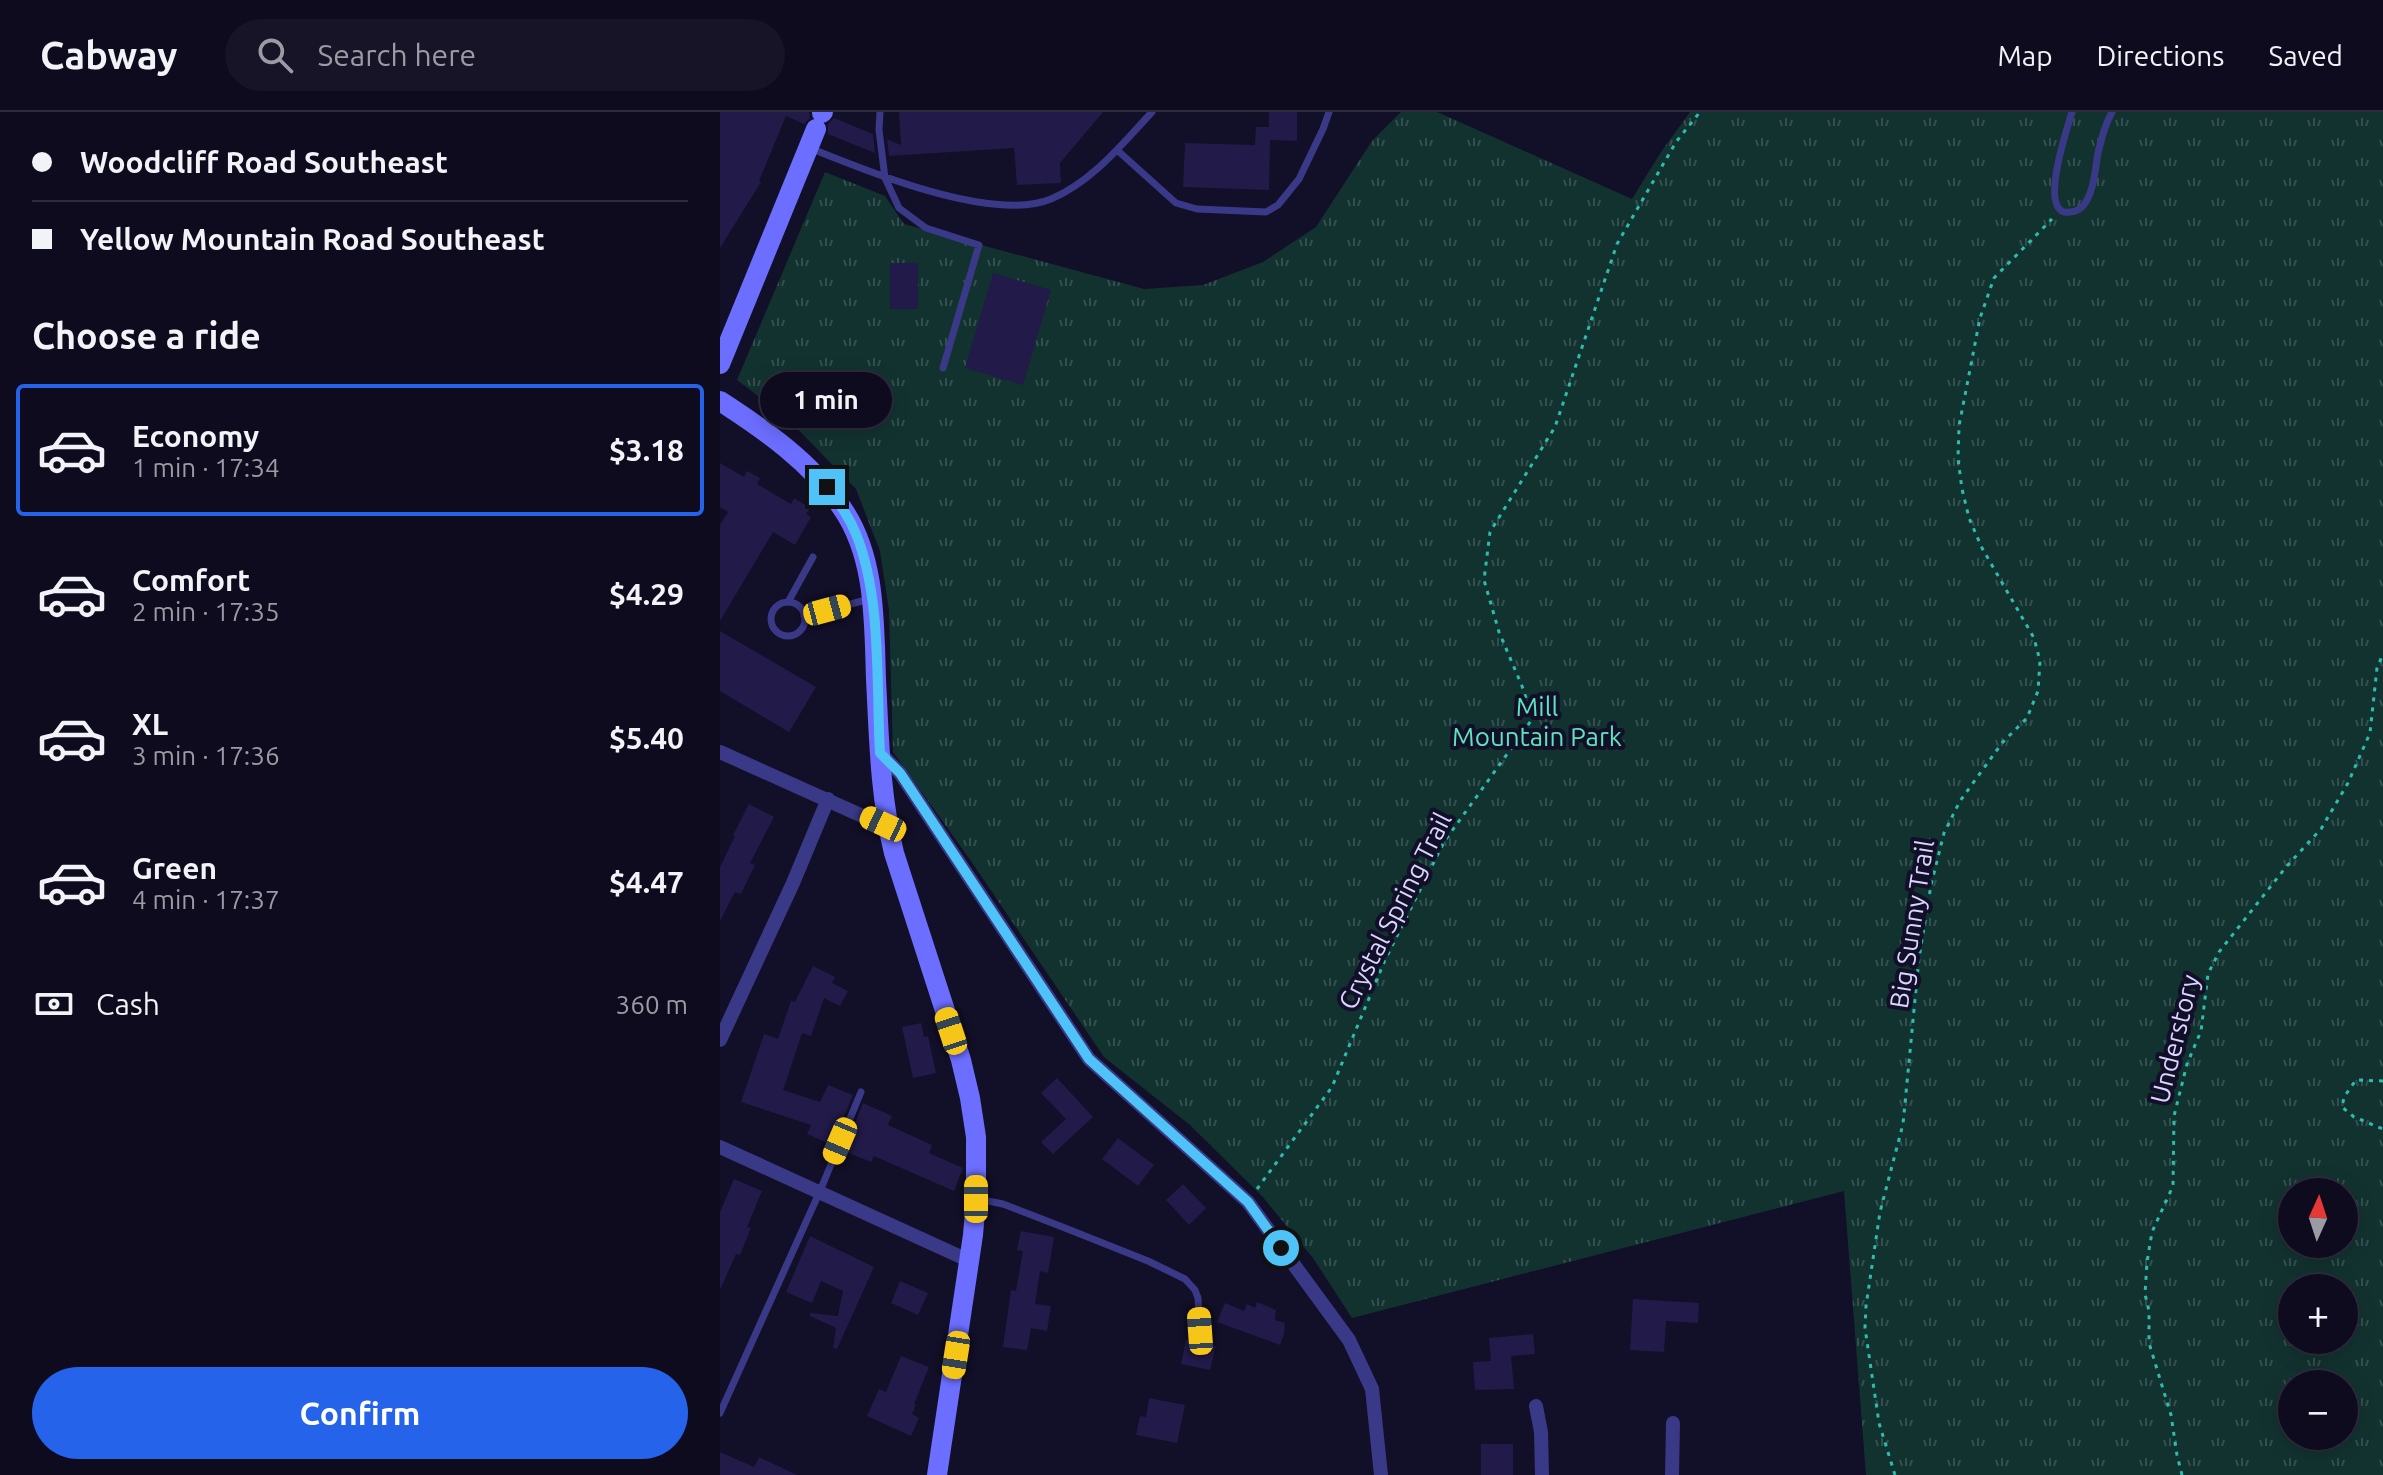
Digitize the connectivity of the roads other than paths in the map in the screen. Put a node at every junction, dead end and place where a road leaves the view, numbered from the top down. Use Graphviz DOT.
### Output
graph roads {
  1 [pos="880,112"];
  2 [pos="1152,112"];
  3 [pos="1329,112"];
  4 [pos="2072,112"];
  5 [pos="2112,112"];
  6 [pos="817,125"];
  7 [pos="1117,150"];
  8 [pos="885,178"];
  9 [pos="720,364"];
  10 [pos="943,368"];
  11 [pos="720,401"];
  12 [pos="813,557"];
  13 [pos="872,599"];
  14 [pos="788,602"];
  15 [pos="804,616"];
  16 [pos="720,752"];
  17 [pos="880,753"];
  18 [pos="828,799"];
  19 [pos="887,827"];
  20 [pos="720,1040"];
  21 [pos="861,1092"];
  22 [pos="720,1147"];
  23 [pos="820,1191"];
  24 [pos="976,1199"];
  25 [pos="970,1261"];
  26 [pos="1200,1331"];
  27 [pos="1536,1406"];
  28 [pos="720,1413"];
  29 [pos="1673,1423"];
  30 [pos="937,1475"];
  31 [pos="1381,1475"];
  32 [pos="1542,1475"];
  33 [pos="1672,1475"];
  1 -- 8 [label="lane"];
  2 -- 7 [label="lane"];
  3 -- 7 [label="lane"];
  4 -- 5 [label="lane"];
  6 -- 8 [label="lane"];
  6 -- 9 [label="street"];
  7 -- 8 [label="lane"];
  8 -- 10 [label="lane"];
  11 -- 13 [label="street"];
  12 -- 14 [label="lane"];
  13 -- 15 [label="lane"];
  13 -- 17 [label="street"];
  14 -- 15 [label="lane"];
  14 -- 15 [label="lane"];
  16 -- 18 [label="street"];
  17 -- 19 [label="street"];
  17 -- 31 [label="street"];
  18 -- 19 [label="street"];
  18 -- 20 [label="street"];
  19 -- 24 [label="street"];
  21 -- 23 [label="lane"];
  22 -- 23 [label="street"];
  23 -- 25 [label="street"];
  23 -- 28 [label="lane"];
  24 -- 25 [label="street"];
  24 -- 26 [label="lane"];
  25 -- 30 [label="street"];
  27 -- 32 [label="street"];
  29 -- 33 [label="street"];
}
